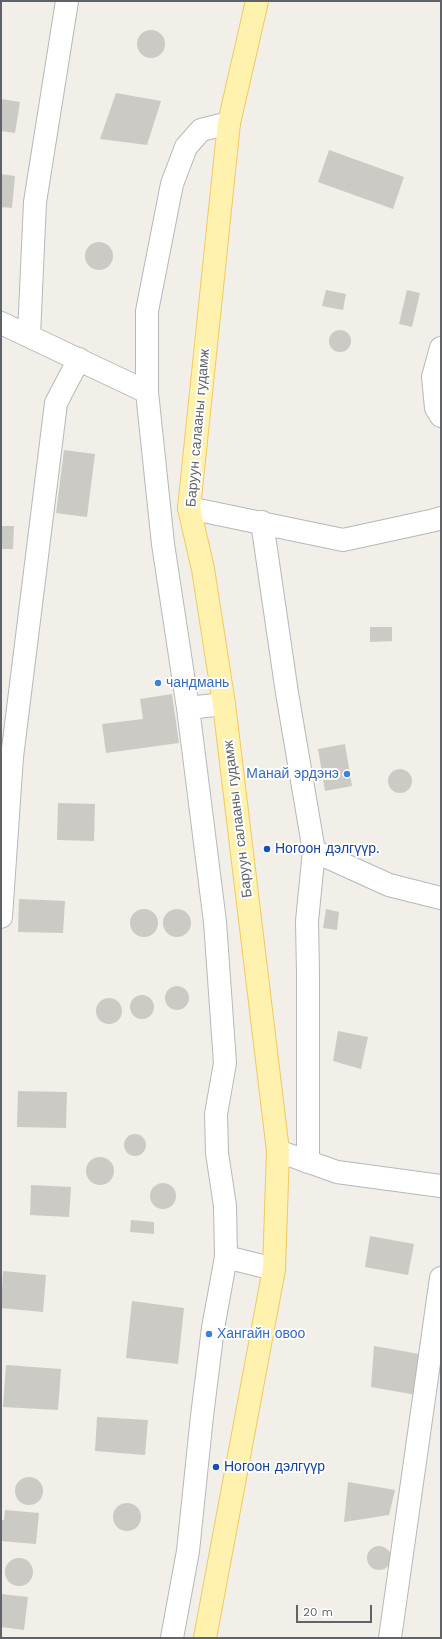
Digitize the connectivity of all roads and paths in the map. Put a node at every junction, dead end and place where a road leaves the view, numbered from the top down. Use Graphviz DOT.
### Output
graph roads {
  1 [pos="67,1"];
  2 [pos="257,1"];
  3 [pos="229,124"];
  4 [pos="1,323"];
  5 [pos="29,335"];
  6 [pos="441,348"];
  7 [pos="79,359"];
  8 [pos="147,392"];
  9 [pos="441,416"];
  10 [pos="189,508"];
  11 [pos="262,522"];
  12 [pos="439,522"];
  13 [pos="224,704"];
  14 [pos="188,708"];
  15 [pos="314,851"];
  16 [pos="441,898"];
  17 [pos="1,917"];
  18 [pos="278,1151"];
  19 [pos="308,1162"];
  20 [pos="441,1186"];
  21 [pos="226,1257"];
  22 [pos="274,1269"];
  23 [pos="441,1278"];
  24 [pos="172,1638"];
  25 [pos="206,1638"];
  26 [pos="390,1638"];
  1 -- 5 [label="street"];
  2 -- 3 [label="main road, Баруун салааны гудамж"];
  3 -- 8 [label="street"];
  3 -- 10 [label="main road, Баруун салааны гудамж"];
  4 -- 5 [label="street"];
  5 -- 7 [label="street"];
  6 -- 9 [label="street"];
  7 -- 8 [label="street"];
  7 -- 17 [label="street"];
  8 -- 14 [label="street"];
  10 -- 11 [label="street"];
  10 -- 13 [label="main road, Баруун салааны гудамж"];
  11 -- 12 [label="street"];
  11 -- 15 [label="street"];
  13 -- 14 [label="street"];
  13 -- 18 [label="main road, Баруун салааны гудамж"];
  14 -- 21 [label="street"];
  15 -- 16 [label="street"];
  15 -- 19 [label="street"];
  18 -- 19 [label="street"];
  18 -- 22 [label="main road, Баруун салааны гудамж"];
  19 -- 20 [label="street"];
  21 -- 22 [label="street"];
  21 -- 24 [label="street"];
  22 -- 25 [label="main road, Баруун салааны гудамж"];
  23 -- 26 [label="street"];
}
